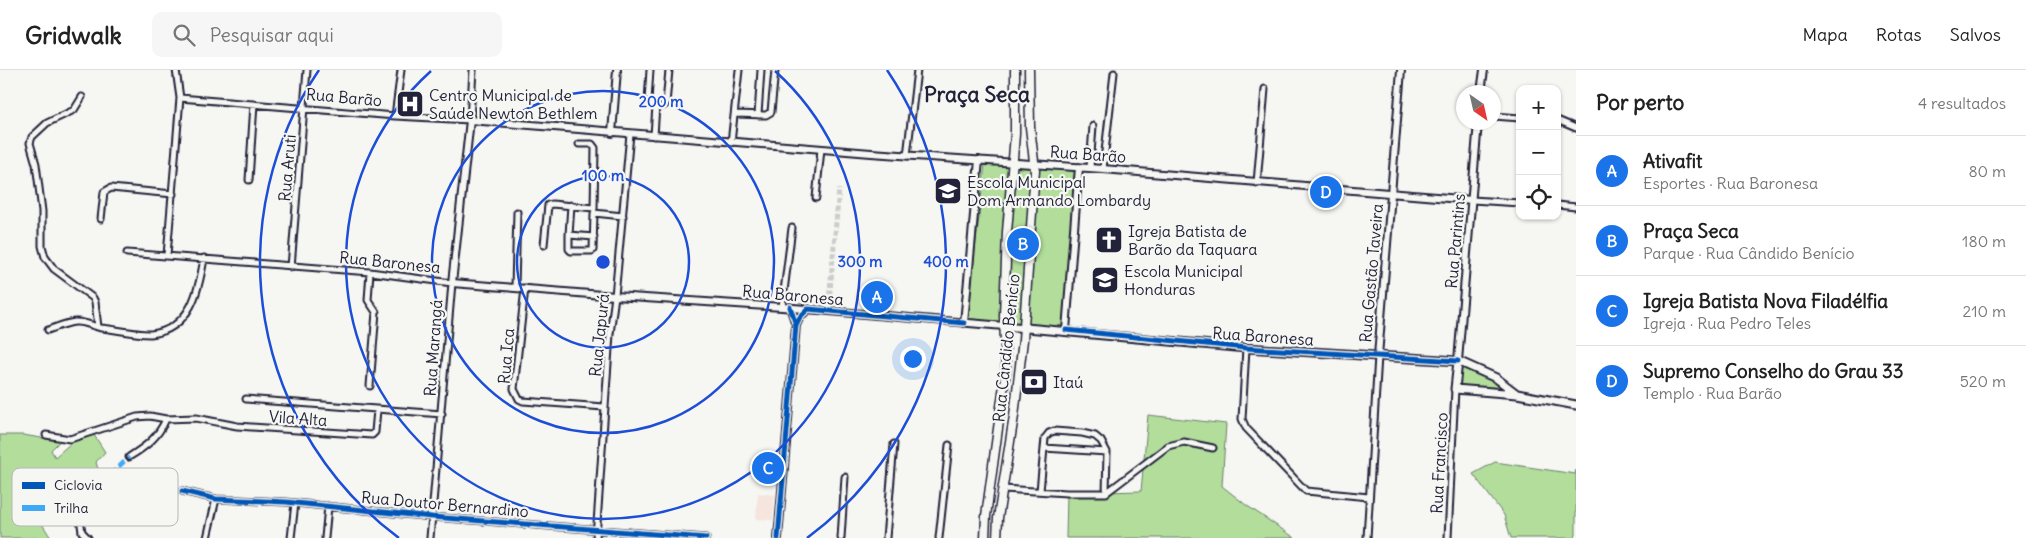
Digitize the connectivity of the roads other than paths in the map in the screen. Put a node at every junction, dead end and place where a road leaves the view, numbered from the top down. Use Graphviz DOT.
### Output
graph roads {
  1 [pos="176,70"];
  2 [pos="307,70"];
  3 [pos="401,70"];
  4 [pos="473,70"];
  5 [pos="617,70"];
  6 [pos="650,70"];
  7 [pos="669,70"];
  8 [pos="739,70"];
  9 [pos="761,70"];
  10 [pos="775,70"];
  11 [pos="917,70"];
  12 [pos="1015,70"];
  13 [pos="1029,70"];
  14 [pos="1402,70"];
  15 [pos="1484,70"];
  16 [pos="1114,73"];
  17 [pos="1482,85"];
  18 [pos="1265,89"];
  19 [pos="82,97"];
  20 [pos="180,98"];
  21 [pos="254,104"];
  22 [pos="656,105"];
  23 [pos="304,107"];
  24 [pos="735,114"];
  25 [pos="758,115"];
  26 [pos="395,116"];
  27 [pos="1501,117"];
  28 [pos="1516,118"];
  29 [pos="470,120"];
  30 [pos="1561,122"];
  31 [pos="1093,126"];
  32 [pos="1576,128"];
  33 [pos="1477,130"];
  34 [pos="612,133"];
  35 [pos="630,134"];
  36 [pos="654,136"];
  37 [pos="732,143"];
  38 [pos="579,144"];
  39 [pos="821,149"];
  40 [pos="907,156"];
  41 [pos="979,160"];
  42 [pos="1012,162"];
  43 [pos="1035,164"];
  44 [pos="1079,167"];
  45 [pos="1090,168"];
  46 [pos="1103,169"];
  47 [pos="249,180"];
  48 [pos="1257,183"];
  49 [pos="1391,193"];
  50 [pos="173,194"];
  51 [pos="816,198"];
  52 [pos="1472,200"];
  53 [pos="1516,203"];
  54 [pos="1561,205"];
  55 [pos="571,206"];
  56 [pos="1576,207"];
  57 [pos="594,211"];
  58 [pos="517,212"];
  59 [pos="623,216"];
  60 [pos="101,219"];
  61 [pos="792,228"];
  62 [pos="569,235"];
  63 [pos="594,237"];
  64 [pos="544,245"];
  65 [pos="126,253"];
  66 [pos="167,255"];
  67 [pos="204,258"];
  68 [pos="291,267"];
  69 [pos="370,272"];
  70 [pos="452,283"];
  71 [pos="515,287"];
  72 [pos="525,288"];
  73 [pos="615,296"];
  74 [pos="829,302"];
  75 [pos="782,306"];
  76 [pos="790,307"];
  77 [pos="808,309"];
  78 [pos="828,311"];
  79 [pos="964,323"];
  80 [pos="796,325"];
  81 [pos="1004,326"];
  82 [pos="98,327"];
  83 [pos="1024,327"];
  84 [pos="48,330"];
  85 [pos="1066,330"];
  86 [pos="1246,348"];
  87 [pos="1378,356"];
  88 [pos="1458,361"];
  89 [pos="370,386"];
  90 [pos="1455,389"];
  91 [pos="1506,390"];
  92 [pos="246,399"];
  93 [pos="1576,405"];
  94 [pos="604,407"];
  95 [pos="377,410"];
  96 [pos="442,414"];
  97 [pos="166,419"];
  98 [pos="46,435"];
  99 [pos="894,444"];
  100 [pos="949,444"];
  101 [pos="1044,448"];
  102 [pos="1213,448"];
  103 [pos="1107,452"];
  104 [pos="128,457"];
  105 [pos="845,477"];
  106 [pos="1003,489"];
  107 [pos="182,491"];
  108 [pos="1040,491"];
  109 [pos="1106,493"];
  110 [pos="1369,497"];
  111 [pos="216,499"];
  112 [pos="295,503"];
  113 [pos="328,506"];
  114 [pos="432,517"];
  115 [pos="81,526"];
  116 [pos="596,530"];
  117 [pos="88,538"];
  118 [pos="207,538"];
  119 [pos="291,538"];
  120 [pos="325,538"];
  121 [pos="430,538"];
  122 [pos="596,538"];
  123 [pos="706,538"];
  124 [pos="778,538"];
  125 [pos="841,538"];
  126 [pos="886,538"];
  127 [pos="939,538"];
  128 [pos="985,538"];
  129 [pos="997,538"];
  130 [pos="1367,538"];
  131 [pos="1448,538"];
  1 -- 20 [label="street"];
  2 -- 23 [label="street, Rua Aruti"];
  3 -- 26 [label="street"];
  4 -- 29 [label="street, Rua Marangá"];
  5 -- 34 [label="street"];
  6 -- 22 [label="street"];
  7 -- 22 [label="street"];
  8 -- 24 [label="street"];
  9 -- 25 [label="street"];
  10 -- 25 [label="street"];
  11 -- 40 [label="street"];
  12 -- 42 [label="main road, Rua Cândido Benício"];
  13 -- 43 [label="main road, Rua Cândido Benício"];
  14 -- 49 [label="street, Rua Gastão Taveira"];
  15 -- 17 [label="street"];
  16 -- 46 [label="street"];
  18 -- 48 [label="street"];
  19 -- 82 [label="street"];
  20 -- 21 [label="street, Rua Barão"];
  20 -- 50 [label="street"];
  21 -- 23 [label="street, Rua Barão"];
  21 -- 47 [label="street"];
  22 -- 36 [label="street"];
  23 -- 26 [label="street, Rua Barão"];
  23 -- 68 [label="street, Rua Aruti"];
  24 -- 25 [label="street"];
  24 -- 37 [label="street"];
  26 -- 29 [label="street, Rua Barão"];
  27 -- 28 [label="street"];
  29 -- 34 [label="street, Rua Barão"];
  29 -- 70 [label="street, Rua Marangá"];
  30 -- 32 [label="street"];
  31 -- 45 [label="street"];
  33 -- 52 [label="street, Rua Parintins"];
  34 -- 35 [label="street, Rua Barão"];
  35 -- 36 [label="street, Rua Barão"];
  35 -- 59 [label="street, Rua Japurá"];
  36 -- 37 [label="street, Rua Barão"];
  37 -- 39 [label="street, Rua Barão"];
  38 -- 57 [label="street"];
  39 -- 40 [label="street, Rua Barão"];
  39 -- 51 [label="street"];
  40 -- 41 [label="street, Rua Barão"];
  41 -- 42 [label="street, Rua Barão"];
  41 -- 79 [label="street"];
  42 -- 43 [label="street, Rua Barão"];
  42 -- 81 [label="main road, Rua Cândido Benício"];
  43 -- 44 [label="street, Rua Barão"];
  43 -- 83 [label="main road, Rua Cândido Benício"];
  44 -- 45 [label="street, Rua Barão"];
  44 -- 85 [label="street"];
  45 -- 46 [label="street, Rua Barão"];
  46 -- 48 [label="street, Rua Barão"];
  48 -- 49 [label="street, Rua Barão"];
  49 -- 52 [label="street, Rua Barão"];
  49 -- 87 [label="street, Rua Gastão Taveira"];
  50 -- 60 [label="street"];
  50 -- 66 [label="street"];
  52 -- 53 [label="street, Rua Barão"];
  52 -- 88 [label="street, Rua Parintins"];
  54 -- 56 [label="street"];
  55 -- 57 [label="street"];
  55 -- 62 [label="street"];
  55 -- 64 [label="street"];
  57 -- 59 [label="street"];
  57 -- 63 [label="street"];
  58 -- 71 [label="street"];
  59 -- 73 [label="street, Rua Japurá"];
  61 -- 75 [label="street"];
  62 -- 63 [label="street"];
  62 -- 63 [label="street"];
  65 -- 66 [label="street, Rua Baronesa"];
  66 -- 67 [label="street, Rua Baronesa"];
  67 -- 68 [label="street, Rua Baronesa"];
  67 -- 82 [label="street"];
  68 -- 69 [label="street, Rua Baronesa"];
  69 -- 70 [label="street, Rua Baronesa"];
  69 -- 89 [label="street"];
  70 -- 71 [label="street, Rua Baronesa"];
  70 -- 96 [label="street, Rua Marangá"];
  71 -- 72 [label="street, Rua Baronesa"];
  72 -- 73 [label="street, Rua Baronesa"];
  72 -- 94 [label="street, Rua Ica"];
  73 -- 75 [label="street, Rua Baronesa"];
  73 -- 94 [label="street, Rua Japurá"];
  74 -- 78 [label="street"];
  75 -- 76 [label="street, Rua Baronesa"];
  76 -- 77 [label="street, Rua Baronesa"];
  76 -- 80 [label="street"];
  77 -- 78 [label="street, Rua Baronesa"];
  77 -- 80 [label="street"];
  78 -- 79 [label="street, Rua Baronesa"];
  79 -- 81 [label="street, Rua Baronesa"];
  80 -- 124 [label="street"];
  81 -- 83 [label="main road, Rua Baronesa"];
  81 -- 128 [label="main road, Rua Cândido Benício"];
  82 -- 84 [label="street"];
  83 -- 85 [label="main road, Rua Baronesa"];
  83 -- 106 [label="main road, Rua Cândido Benício"];
  85 -- 86 [label="main road, Rua Baronesa"];
  86 -- 87 [label="main road, Rua Baronesa"];
  86 -- 110 [label="street"];
  87 -- 88 [label="main road, Rua Baronesa"];
  87 -- 110 [label="street, Rua Gastão Taveira"];
  88 -- 90 [label="main road"];
  88 -- 91 [label="main road, Rua Baronesa"];
  90 -- 91 [label="main road"];
  90 -- 131 [label="street, Rua Francisco"];
  91 -- 93 [label="main road"];
  92 -- 95 [label="street, Vila Alta"];
  94 -- 116 [label="street, Rua Japurá"];
  95 -- 96 [label="street, Vila Alta"];
  95 -- 97 [label="street, Vila Alta"];
  96 -- 114 [label="street, Rua Marangá"];
  97 -- 98 [label="street"];
  97 -- 104 [label="street"];
  99 -- 126 [label="street"];
  100 -- 127 [label="street"];
  101 -- 103 [label="street"];
  101 -- 103 [label="street"];
  101 -- 108 [label="street"];
  102 -- 109 [label="street"];
  103 -- 109 [label="street"];
  105 -- 125 [label="street"];
  106 -- 108 [label="street"];
  106 -- 129 [label="main road, Rua Cândido Benício"];
  107 -- 111 [label="street, Rua Doutor Bernardino"];
  108 -- 109 [label="street"];
  110 -- 130 [label="street, Rua Gastão Taveira"];
  111 -- 112 [label="street, Rua Doutor Bernardino"];
  111 -- 118 [label="street"];
  112 -- 113 [label="street, Rua Doutor Bernardino"];
  112 -- 119 [label="street"];
  113 -- 114 [label="street, Rua Doutor Bernardino"];
  113 -- 120 [label="street"];
  114 -- 116 [label="street, Rua Doutor Bernardino"];
  114 -- 121 [label="street, Rua Marangá"];
  115 -- 117 [label="street"];
  116 -- 122 [label="street, Rua Japurá"];
  116 -- 123 [label="street, Rua Doutor Bernardino"];
}
